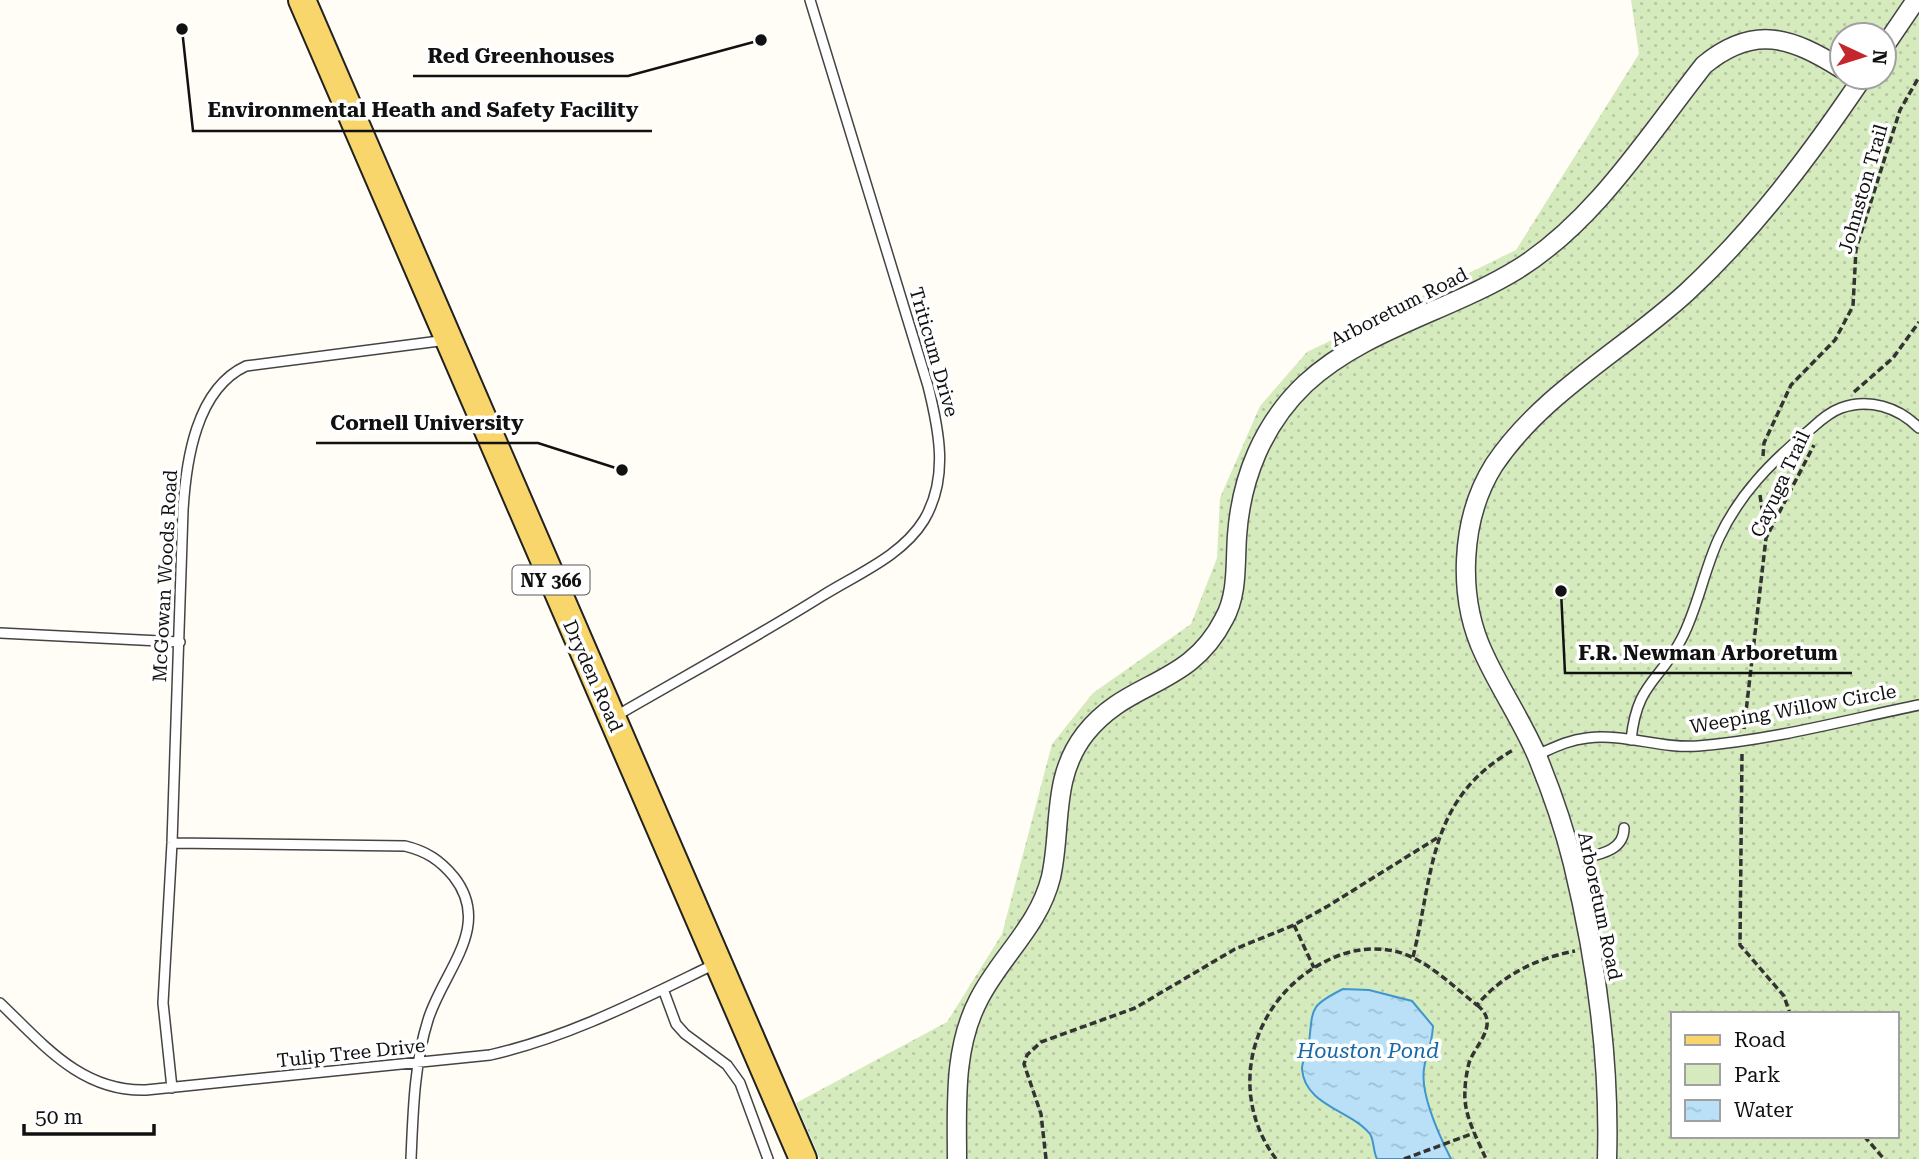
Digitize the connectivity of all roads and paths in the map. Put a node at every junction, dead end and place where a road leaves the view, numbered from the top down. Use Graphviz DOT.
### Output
graph roads {
  1 [pos="302,0"];
  2 [pos="810,0"];
  3 [pos="1916,0"];
  4 [pos="1898,26"];
  5 [pos="1828,61"];
  6 [pos="1919,77"];
  7 [pos="1851,91"];
  8 [pos="1919,321"];
  9 [pos="447,340"];
  10 [pos="1829,414"];
  11 [pos="1919,428"];
  12 [pos="1761,474"];
  13 [pos="1766,538"];
  14 [pos="0,633"];
  15 [pos="180,642"];
  16 [pos="1919,705"];
  17 [pos="611,718"];
  18 [pos="1631,740"];
  19 [pos="1743,740"];
  20 [pos="1533,748"];
  21 [pos="1625,828"];
  22 [pos="1437,838"];
  23 [pos="172,843"];
  24 [pos="1573,861"];
  25 [pos="1294,925"];
  26 [pos="1591,948"];
  27 [pos="1413,957"];
  28 [pos="718,963"];
  29 [pos="1314,968"];
  30 [pos="663,989"];
  31 [pos="0,1003"];
  32 [pos="1477,1005"];
  33 [pos="1789,1012"];
  34 [pos="420,1063"];
  35 [pos="172,1088"];
  36 [pos="1474,1132"];
  37 [pos="1866,1138"];
  38 [pos="411,1159"];
  39 [pos="768,1159"];
  40 [pos="803,1159"];
  41 [pos="957,1159"];
  42 [pos="1046,1159"];
  43 [pos="1276,1159"];
  44 [pos="1404,1159"];
  45 [pos="1486,1159"];
  46 [pos="1607,1159"];
  47 [pos="1884,1159"];
  1 -- 9 [label="main road, Dryden Road / NY 366"];
  2 -- 17 [label="lane, Triticum Drive"];
  3 -- 4 [label="street"];
  5 -- 41 [label="street, Arboretum Road"];
  6 -- 12 [label="path, Johnston Trail"];
  7 -- 20 [label="street, Arboretum Road"];
  8 -- 10 [label="path, Cayuga Trail"];
  9 -- 15 [label="lane, McGowan Woods Road"];
  9 -- 17 [label="main road, Dryden Road / NY 366"];
  10 -- 11 [label="lane"];
  10 -- 12 [label="lane"];
  10 -- 13 [label="path, Cayuga Trail"];
  12 -- 13 [label="path, Johnston Trail"];
  12 -- 18 [label="lane"];
  13 -- 19 [label="path, Cayuga Trail"];
  14 -- 15 [label="lane"];
  15 -- 23 [label="lane, McGowan Woods Road"];
  16 -- 19 [label="lane, Weeping Willow Circle"];
  17 -- 28 [label="main road, Dryden Road / NY 366"];
  18 -- 19 [label="lane, Weeping Willow Circle"];
  18 -- 20 [label="lane, Weeping Willow Circle"];
  19 -- 33 [label="path, Cayuga Trail"];
  20 -- 22 [label="path"];
  20 -- 24 [label="street, Arboretum Road"];
  21 -- 24 [label="lane"];
  22 -- 25 [label="path"];
  22 -- 27 [label="path"];
  23 -- 34 [label="lane"];
  23 -- 35 [label="lane, McGowan Woods Road"];
  24 -- 26 [label="street, Arboretum Road"];
  25 -- 29 [label="path"];
  25 -- 42 [label="path"];
  26 -- 32 [label="path"];
  26 -- 46 [label="street, Arboretum Road"];
  27 -- 29 [label="path"];
  27 -- 32 [label="path"];
  28 -- 30 [label="lane, Tulip Tree Drive"];
  28 -- 40 [label="main road, Dryden Road / NY 366"];
  29 -- 43 [label="path"];
  30 -- 34 [label="lane, Tulip Tree Drive"];
  30 -- 39 [label="lane"];
  31 -- 35 [label="lane, Tulip Tree Drive"];
  32 -- 36 [label="path"];
  34 -- 35 [label="lane, Tulip Tree Drive"];
  34 -- 38 [label="lane"];
  36 -- 44 [label="path"];
  36 -- 45 [label="path"];
  37 -- 47 [label="path"];
}
